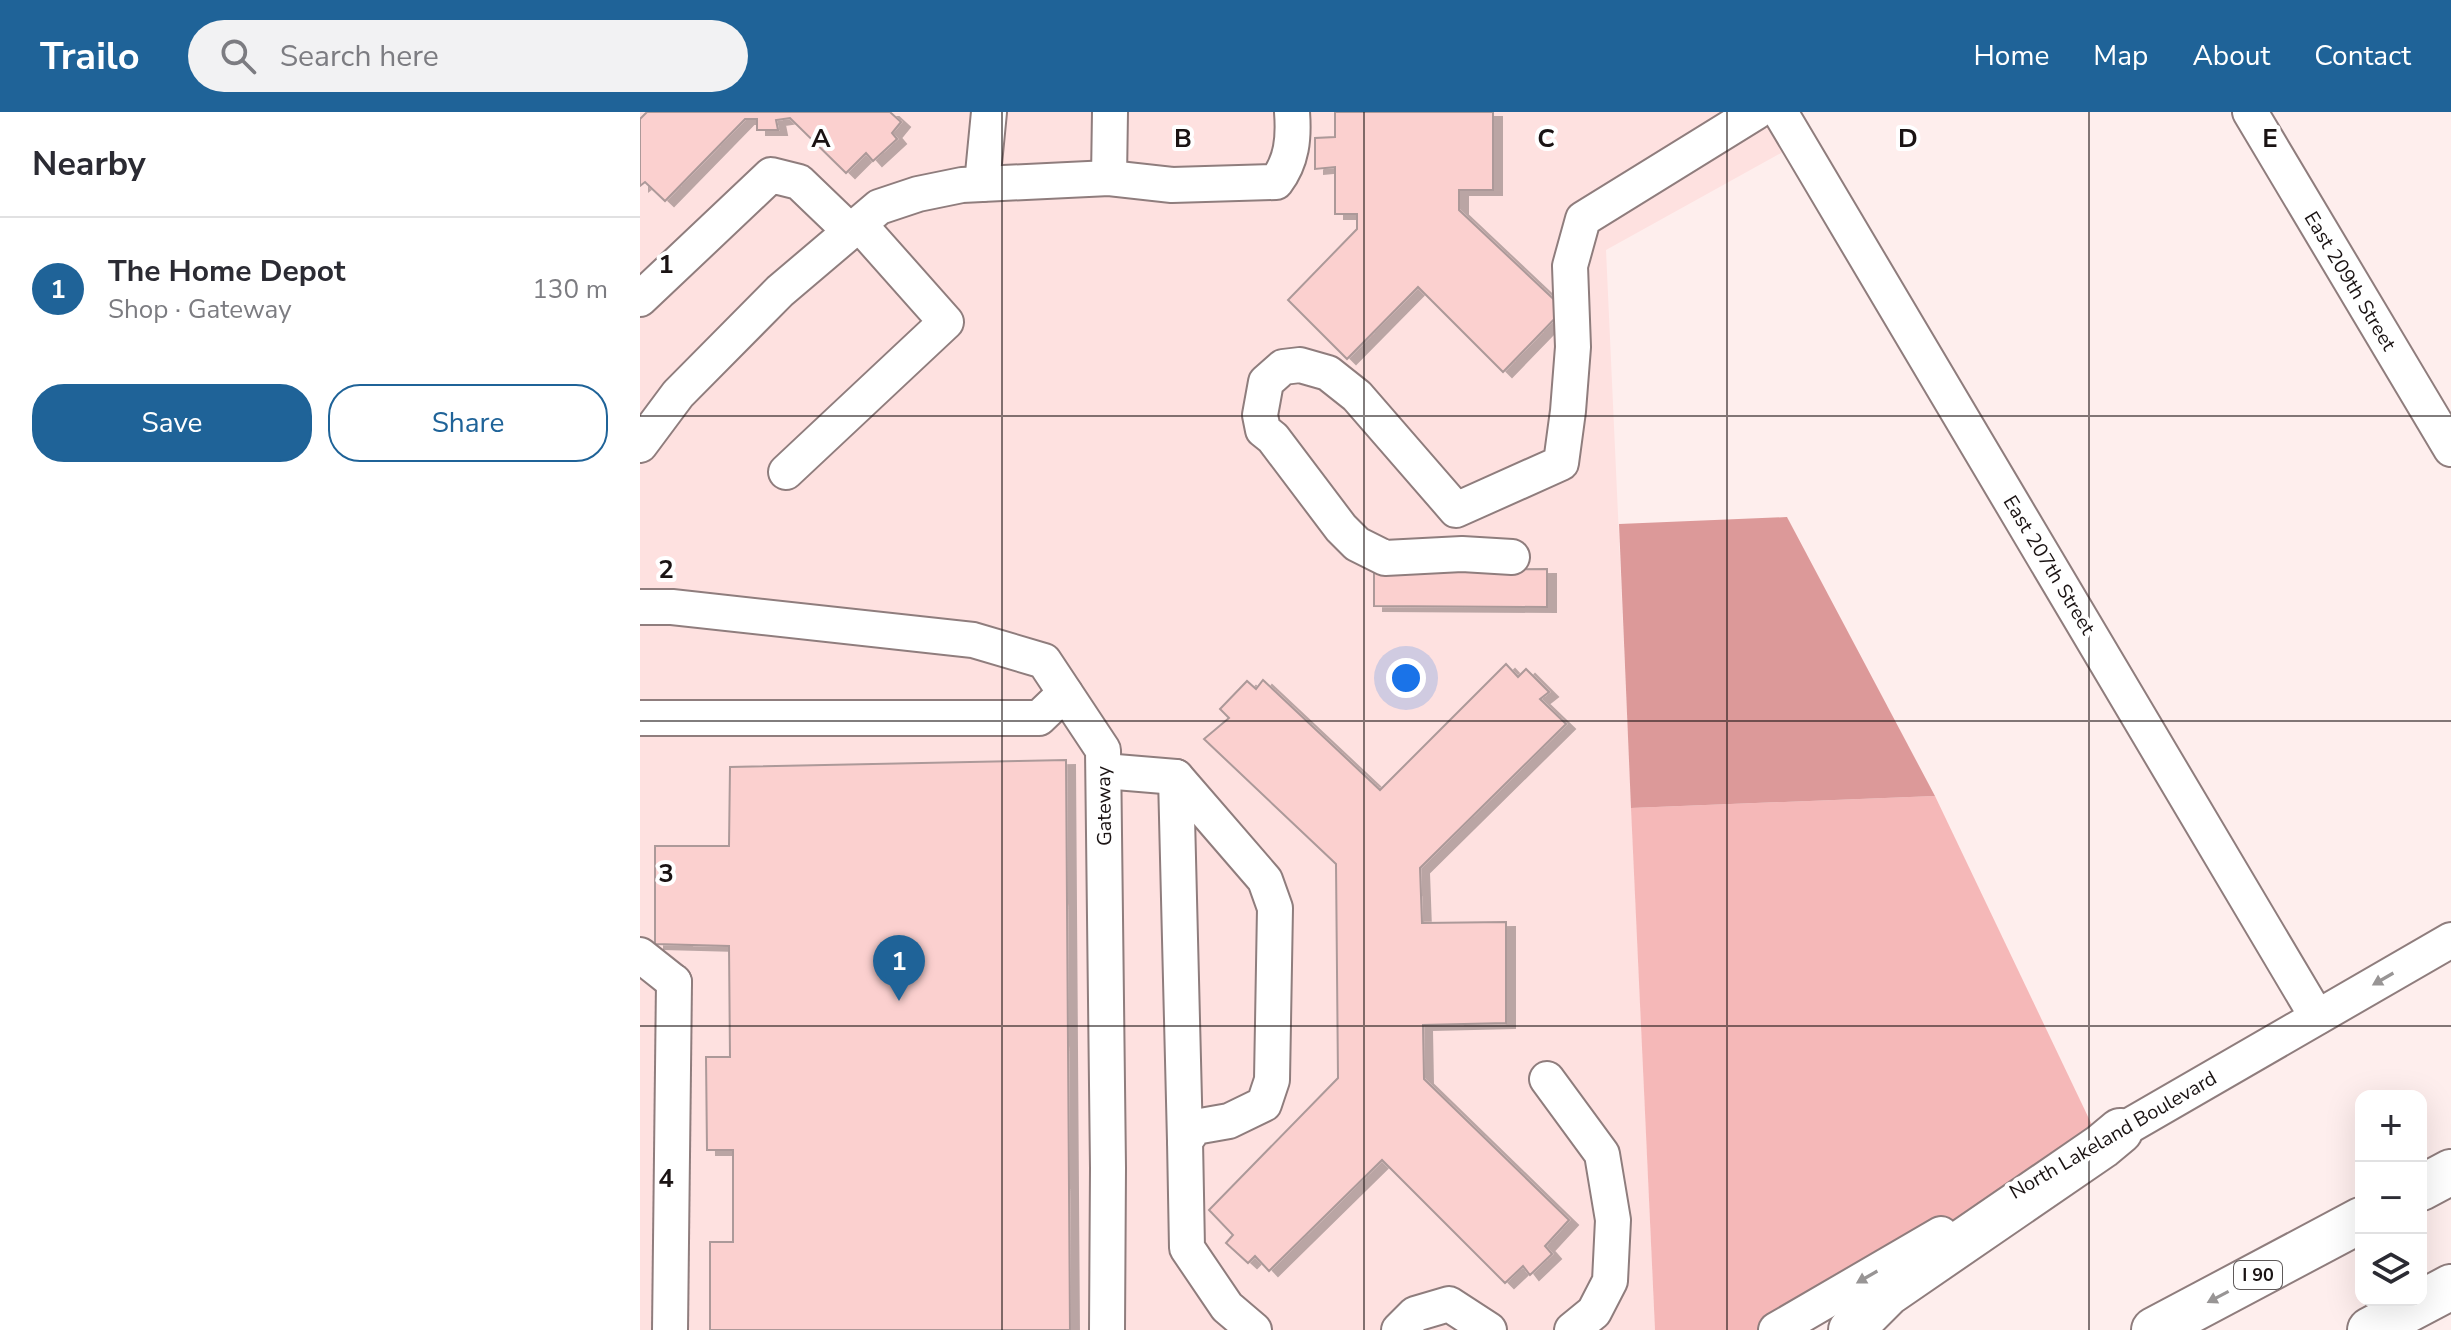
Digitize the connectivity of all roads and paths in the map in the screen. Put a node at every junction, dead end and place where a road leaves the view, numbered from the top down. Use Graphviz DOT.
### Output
graph roads {
  1 [pos="989,112"];
  2 [pos="1110,112"];
  3 [pos="1292,112"];
  4 [pos="1756,112"];
  5 [pos="1780,112"];
  6 [pos="2250,112"];
  7 [pos="1109,178"];
  8 [pos="982,184"];
  9 [pos="854,228"];
  10 [pos="640,299"];
  11 [pos="640,445"];
  12 [pos="2451,449"];
  13 [pos="786,472"];
  14 [pos="1456,510"];
  15 [pos="1462,554"];
  16 [pos="1512,557"];
  17 [pos="640,607"];
  18 [pos="1065,693"];
  19 [pos="640,718"];
  20 [pos="1104,771"];
  21 [pos="1176,777"];
  22 [pos="2451,940"];
  23 [pos="640,955"];
  24 [pos="657,982"];
  25 [pos="2317,1017"];
  26 [pos="1547,1079"];
  27 [pos="2120,1131"];
  28 [pos="1185,1141"];
  29 [pos="2451,1172"];
  30 [pos="2427,1185"];
  31 [pos="2355,1223"];
  32 [pos="2451,1287"];
  33 [pos="670,1330"];
  34 [pos="1107,1330"];
  35 [pos="1254,1330"];
  36 [pos="1399,1330"];
  37 [pos="1489,1330"];
  38 [pos="1572,1330"];
  39 [pos="1776,1330"];
  40 [pos="1851,1330"];
  41 [pos="2154,1330"];
  42 [pos="2370,1330"];
  1 -- 8 [label="street"];
  2 -- 7 [label="street"];
  3 -- 7 [label="street"];
  4 -- 14 [label="street"];
  5 -- 25 [label="street, East 207th Street"];
  6 -- 12 [label="street, East 209th Street"];
  7 -- 8 [label="street"];
  8 -- 9 [label="street"];
  9 -- 10 [label="street"];
  9 -- 11 [label="street"];
  9 -- 13 [label="street"];
  14 -- 15 [label="street"];
  14 -- 15 [label="street"];
  15 -- 16 [label="street"];
  17 -- 18 [label="street, Gateway"];
  18 -- 19 [label="street"];
  18 -- 20 [label="street, Gateway"];
  20 -- 21 [label="street"];
  20 -- 34 [label="street, Gateway"];
  21 -- 28 [label="street"];
  21 -- 28 [label="street"];
  22 -- 25 [label="street, North Lakeland Boulevard, one-way"];
  23 -- 24 [label="street"];
  24 -- 33 [label="street"];
  25 -- 27 [label="street, North Lakeland Boulevard"];
  26 -- 38 [label="street"];
  27 -- 39 [label="street, North Lakeland Boulevard, one-way"];
  27 -- 40 [label="highway"];
  28 -- 35 [label="street"];
  29 -- 30 [label="highway"];
  31 -- 41 [label="highway, I 90, one-way"];
  32 -- 42 [label="highway"];
  36 -- 37 [label="street"];
}
